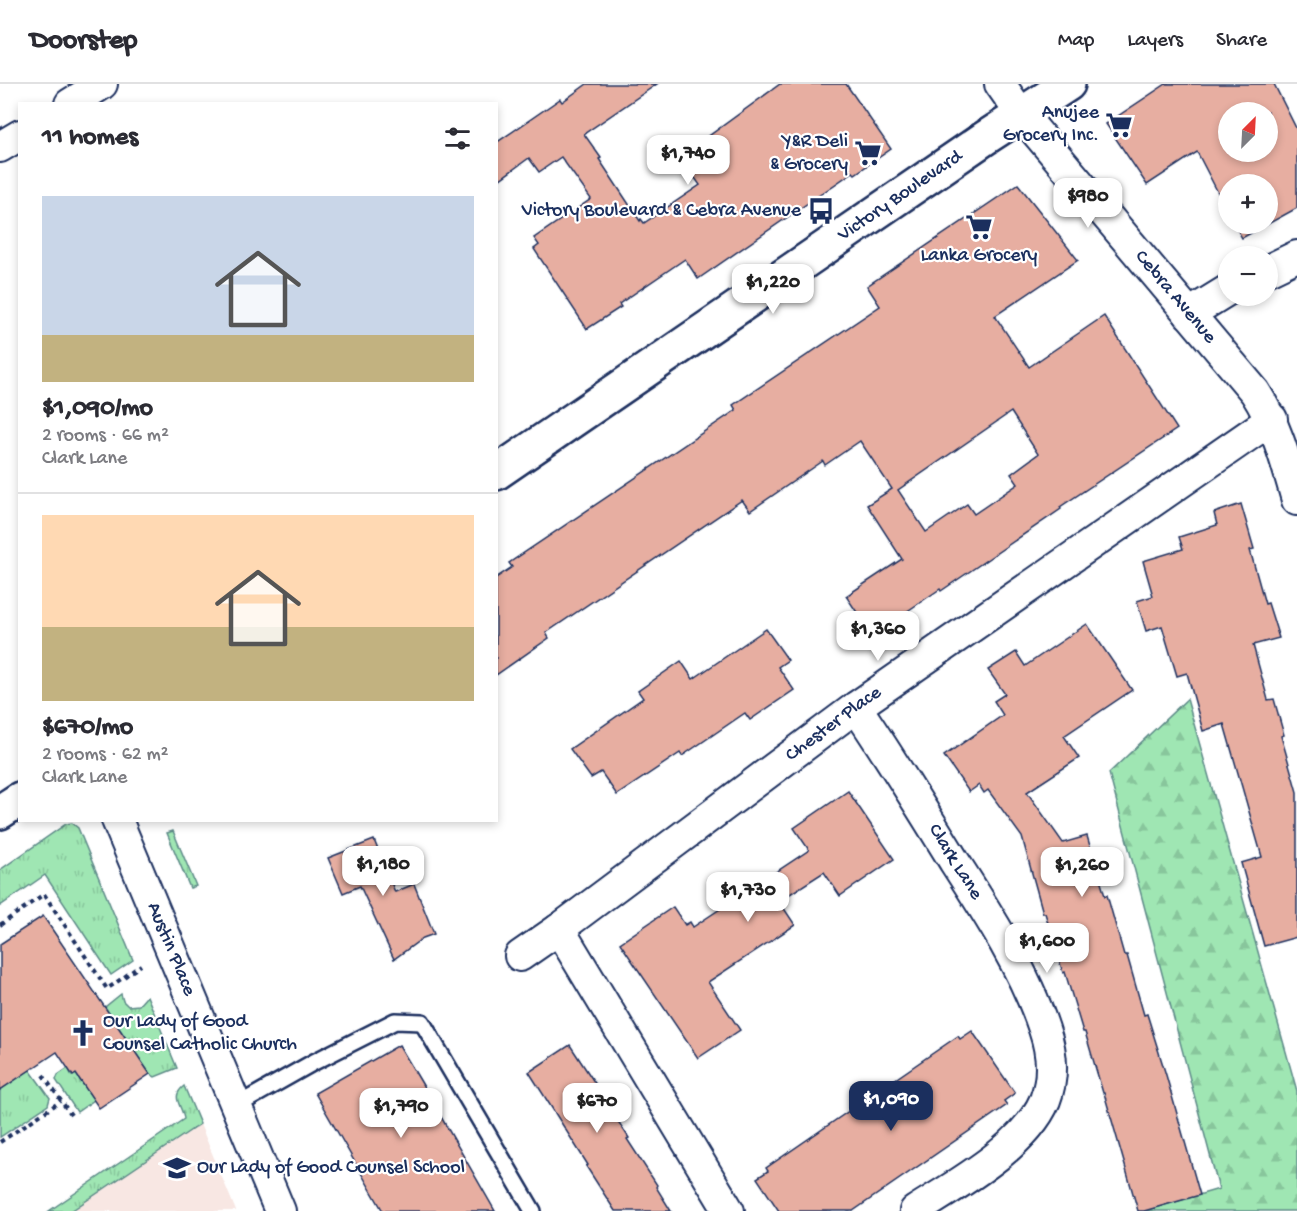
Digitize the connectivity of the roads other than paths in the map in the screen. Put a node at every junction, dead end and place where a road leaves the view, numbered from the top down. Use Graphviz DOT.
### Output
graph roads {
  1 [pos="102,84"];
  2 [pos="1000,84"];
  3 [pos="1068,84"];
  4 [pos="73,102"];
  5 [pos="1021,114"];
  6 [pos="18,136"];
  7 [pos="0,147"];
  8 [pos="1297,256"];
  9 [pos="1278,265"];
  10 [pos="1218,296"];
  11 [pos="1190,314"];
  12 [pos="1272,419"];
  13 [pos="498,472"];
  14 [pos="1297,500"];
  15 [pos="856,707"];
  16 [pos="18,800"];
  17 [pos="0,812"];
  18 [pos="118,822"];
  19 [pos="559,929"];
  20 [pos="520,956"];
  21 [pos="237,1106"];
  22 [pos="280,1211"];
  23 [pos="533,1211"];
  24 [pos="729,1211"];
  25 [pos="915,1211"];
  1 -- 4 [label="street"];
  2 -- 5 [label="street, Cebra Avenue"];
  3 -- 5 [label="main road, Victory Boulevard"];
  5 -- 11 [label="street, Cebra Avenue"];
  5 -- 13 [label="main road, Victory Boulevard"];
  6 -- 7 [label="street"];
  8 -- 9 [label="street"];
  10 -- 11 [label="street"];
  11 -- 12 [label="street, Cebra Avenue"];
  12 -- 14 [label="street, Cebra Avenue"];
  12 -- 15 [label="street, Chester Place"];
  15 -- 19 [label="street, Chester Place"];
  15 -- 25 [label="street, Clark Lane"];
  16 -- 17 [label="main road"];
  18 -- 21 [label="street, Austin Place"];
  19 -- 20 [label="street, Chester Place"];
  19 -- 24 [label="street"];
  21 -- 22 [label="street, Austin Place"];
  21 -- 23 [label="lane"];
}
